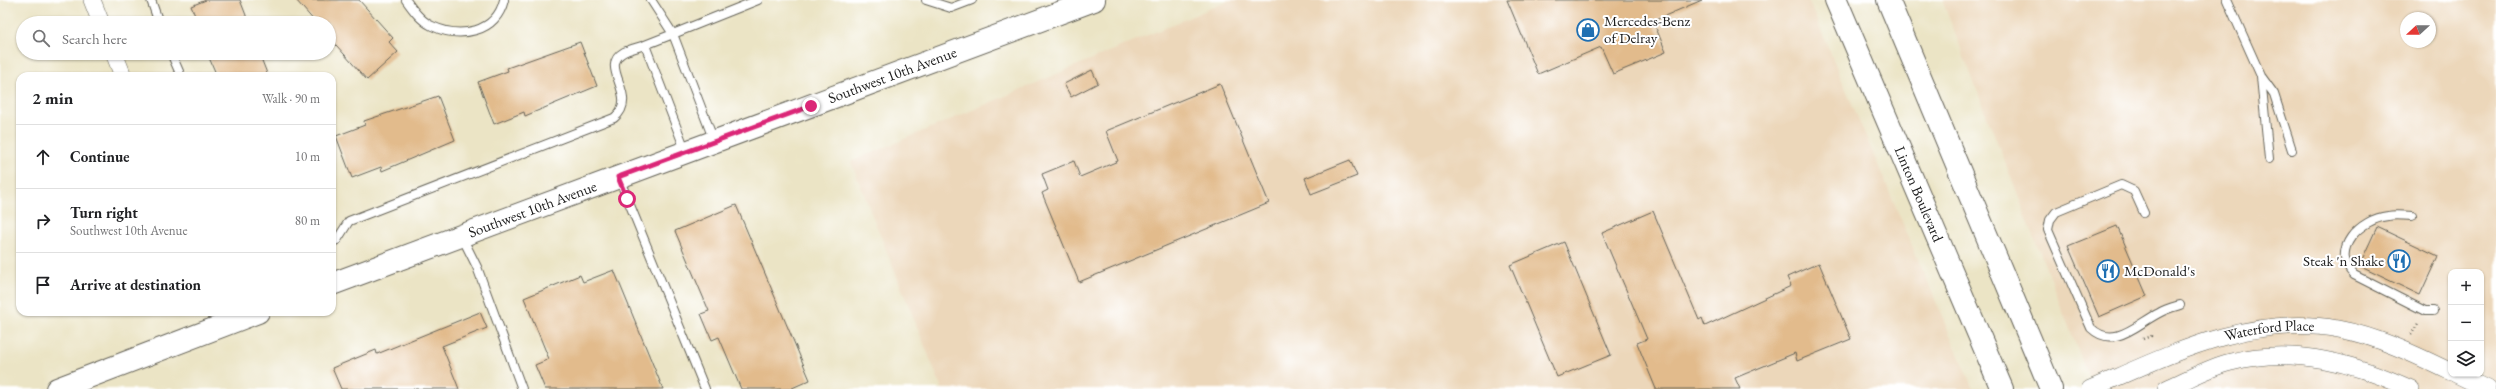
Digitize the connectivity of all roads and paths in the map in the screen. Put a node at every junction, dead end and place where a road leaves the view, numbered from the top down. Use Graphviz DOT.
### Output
graph roads {
  1 [pos="92,0"];
  2 [pos="151,0"];
  3 [pos="406,0"];
  4 [pos="504,0"];
  5 [pos="651,0"];
  6 [pos="758,0"];
  7 [pos="926,0"];
  8 [pos="972,0"];
  9 [pos="1094,0"];
  10 [pos="1836,0"];
  11 [pos="1888,0"];
  12 [pos="2227,0"];
  13 [pos="98,16"];
  14 [pos="156,16"];
  15 [pos="673,34"];
  16 [pos="645,45"];
  17 [pos="117,60"];
  18 [pos="174,60"];
  19 [pos="121,72"];
  20 [pos="179,72"];
  21 [pos="2261,76"];
  22 [pos="714,142"];
  23 [pos="2292,150"];
  24 [pos="686,152"];
  25 [pos="2269,159"];
  26 [pos="618,177"];
  27 [pos="2144,213"];
  28 [pos="2412,216"];
  29 [pos="462,236"];
  30 [pos="336,240"];
  31 [pos="336,283"];
  32 [pos="2180,305"];
  33 [pos="2433,311"];
  34 [pos="235,316"];
  35 [pos="224,318"];
  36 [pos="2420,319"];
  37 [pos="2410,338"];
  38 [pos="2448,371"];
  39 [pos="2462,377"];
  40 [pos="57,389"];
  41 [pos="522,389"];
  42 [pos="705,389"];
  43 [pos="2002,389"];
  44 [pos="2051,389"];
  45 [pos="2090,389"];
  46 [pos="2166,389"];
  47 [pos="2411,389"];
  48 [pos="2487,389"];
  1 -- 13 [label="street"];
  2 -- 14 [label="lane"];
  3 -- 4 [label="lane"];
  5 -- 15 [label="lane"];
  6 -- 15 [label="lane"];
  7 -- 8 [label="lane"];
  9 -- 22 [label="street, Southwest 10th Avenue"];
  10 -- 43 [label="street, Linton Boulevard"];
  11 -- 44 [label="street"];
  12 -- 21 [label="lane"];
  15 -- 16 [label="lane"];
  15 -- 22 [label="lane"];
  16 -- 24 [label="lane"];
  16 -- 30 [label="lane"];
  17 -- 19 [label="street"];
  18 -- 20 [label="lane"];
  21 -- 23 [label="lane"];
  21 -- 25 [label="lane"];
  22 -- 24 [label="street, Southwest 10th Avenue"];
  24 -- 26 [label="street, Southwest 10th Avenue"];
  26 -- 29 [label="street, Southwest 10th Avenue"];
  26 -- 42 [label="lane"];
  27 -- 32 [label="lane"];
  28 -- 33 [label="lane"];
  29 -- 31 [label="street, Southwest 10th Avenue"];
  29 -- 41 [label="lane"];
  34 -- 35 [label="street"];
  35 -- 40 [label="street"];
  36 -- 37 [label="path"];
  38 -- 45 [label="street, Waterford Place"];
  39 -- 48 [label="street"];
  46 -- 47 [label="street, Waterford Place"];
}
